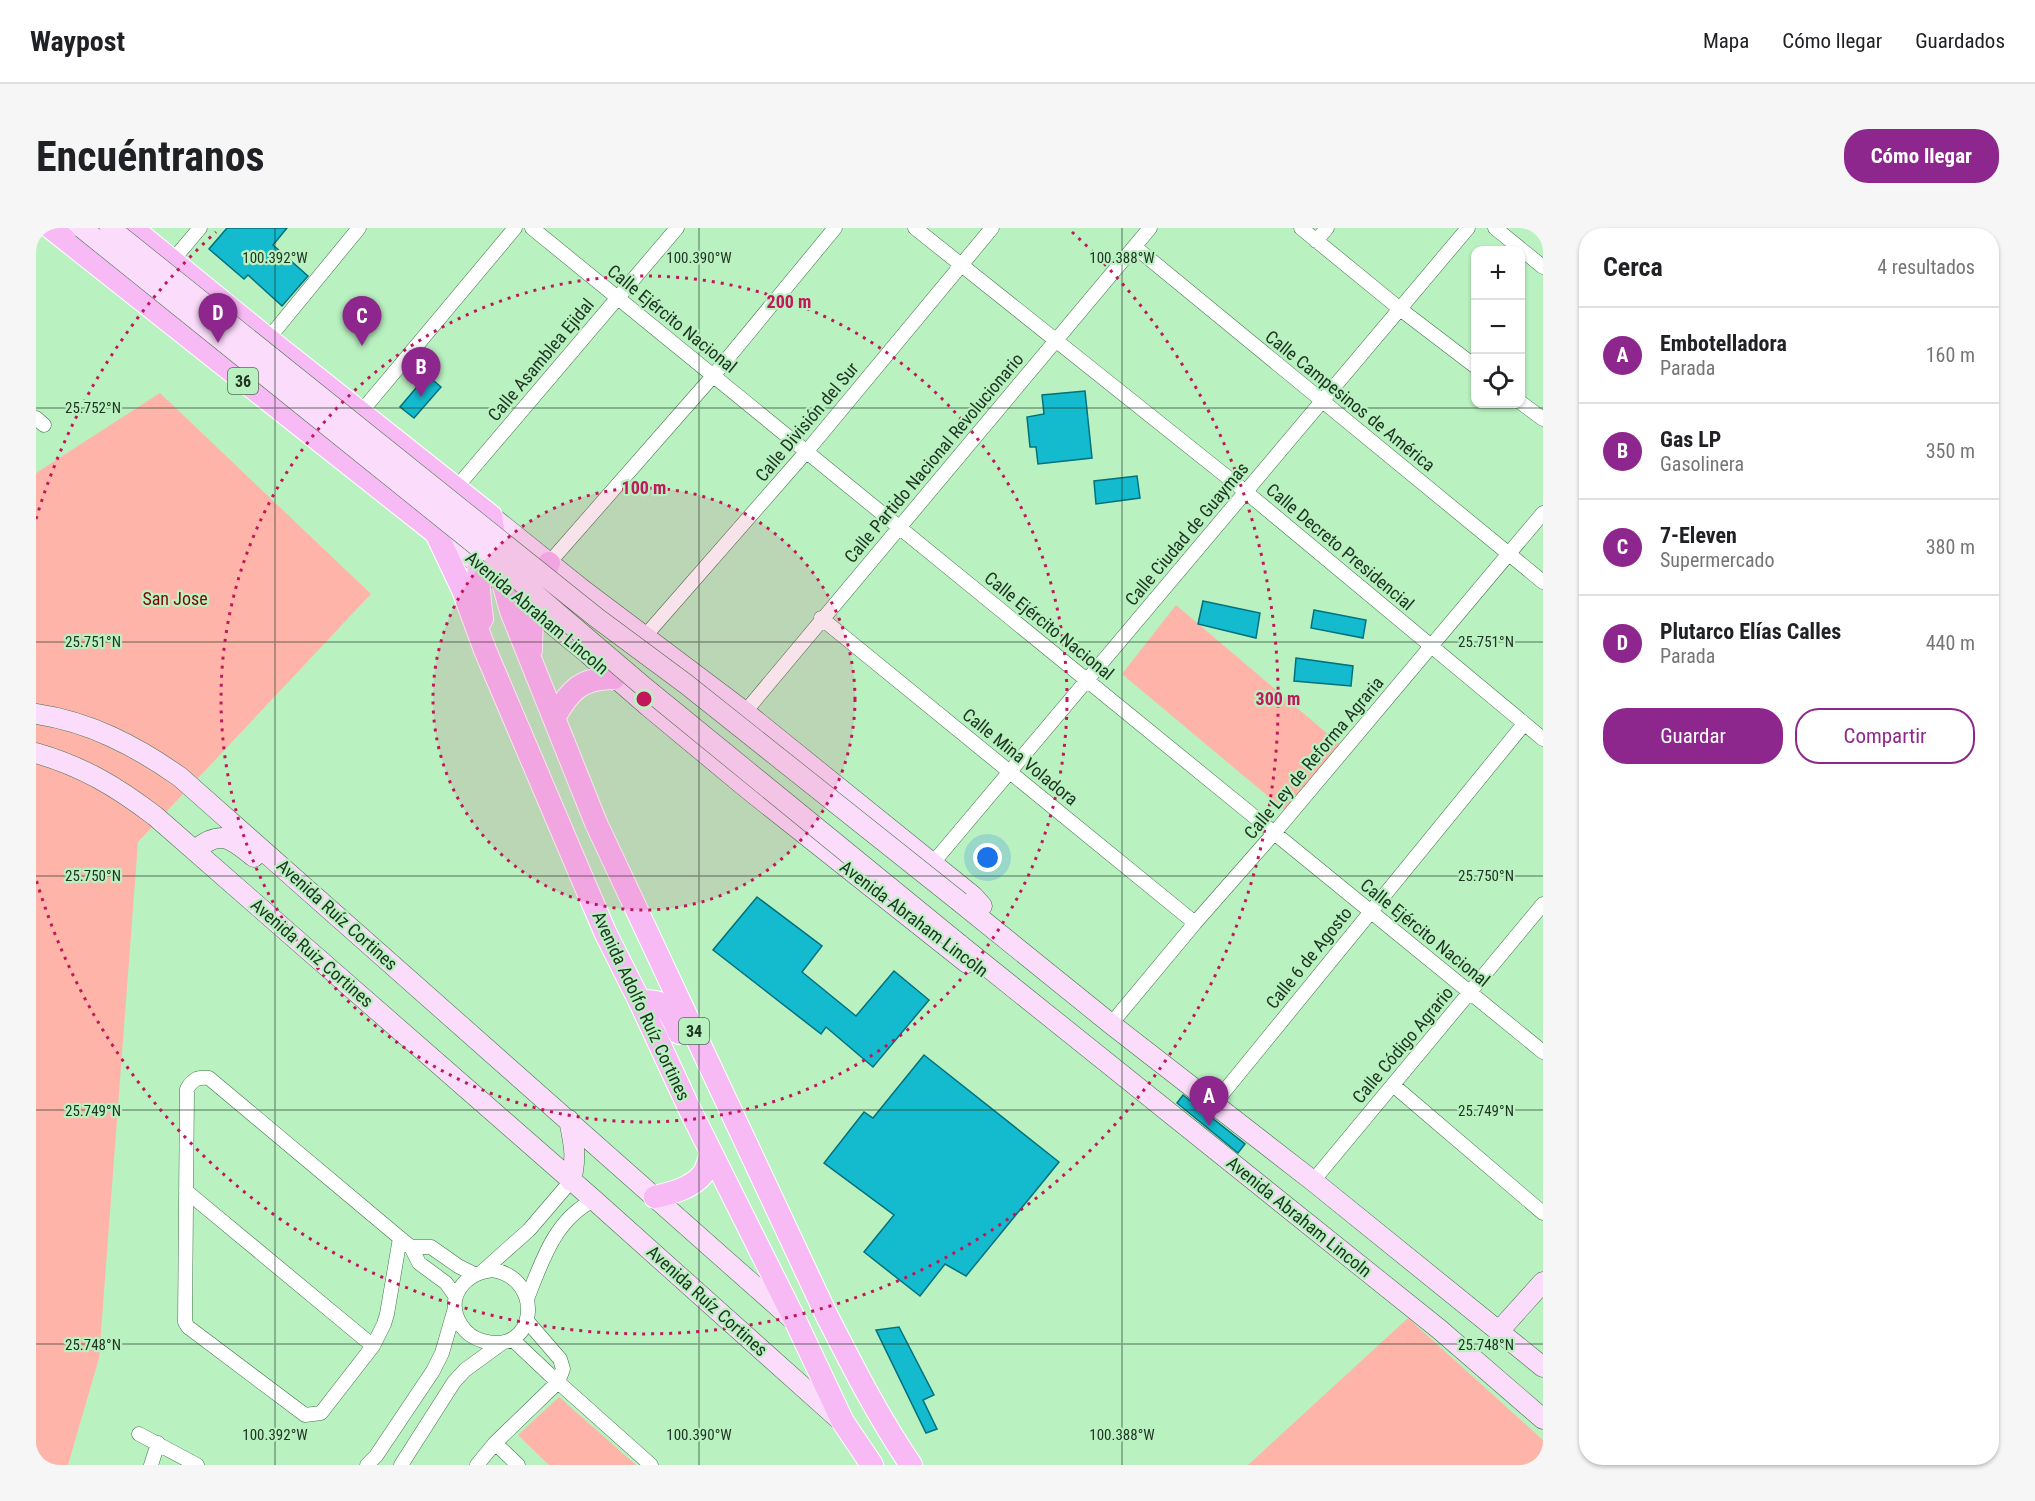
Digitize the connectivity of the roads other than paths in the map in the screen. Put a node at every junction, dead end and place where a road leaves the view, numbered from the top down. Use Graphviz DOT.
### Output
graph roads {
  1 [pos="51,228"];
  2 [pos="81,228"];
  3 [pos="110,228"];
  4 [pos="132,228"];
  5 [pos="200,228"];
  6 [pos="360,228"];
  7 [pos="515,228"];
  8 [pos="532,228"];
  9 [pos="677,228"];
  10 [pos="835,228"];
  11 [pos="915,228"];
  12 [pos="992,228"];
  13 [pos="1150,228"];
  14 [pos="1300,228"];
  15 [pos="1327,228"];
  16 [pos="1468,228"];
  17 [pos="1496,228"];
  18 [pos="1316,241"];
  19 [pos="1135,247"];
  20 [pos="172,261"];
  21 [pos="961,264"];
  22 [pos="1543,267"];
  23 [pos="617,298"];
  24 [pos="1400,309"];
  25 [pos="268,339"];
  26 [pos="1057,340"];
  27 [pos="1471,363"];
  28 [pos="713,376"];
  29 [pos="1322,403"];
  30 [pos="1525,405"];
  31 [pos="361,412"];
  32 [pos="1543,419"];
  33 [pos="807,451"];
  34 [pos="456,488"];
  35 [pos="1246,492"];
  36 [pos="1543,513"];
  37 [pos="498,525"];
  38 [pos="900,528"];
  39 [pos="436,533"];
  40 [pos="1509,554"];
  41 [pos="549,563"];
  42 [pos="479,564"];
  43 [pos="1543,582"];
  44 [pos="502,584"];
  45 [pos="532,609"];
  46 [pos="615,613"];
  47 [pos="821,618"];
  48 [pos="646,635"];
  49 [pos="1432,646"];
  50 [pos="485,650"];
  51 [pos="587,652"];
  52 [pos="531,660"];
  53 [pos="614,678"];
  54 [pos="1087,680"];
  55 [pos="745,712"];
  56 [pos="36,714"];
  57 [pos="554,718"];
  58 [pos="1524,724"];
  59 [pos="1543,739"];
  60 [pos="36,753"];
  61 [pos="1010,772"];
  62 [pos="1275,832"];
  63 [pos="195,850"];
  64 [pos="932,864"];
  65 [pos="1543,904"];
  66 [pos="1369,912"];
  67 [pos="1195,923"];
  68 [pos="1012,943"];
  69 [pos="382,955"];
  70 [pos="1470,993"];
  71 [pos="1024,996"];
  72 [pos="640,1002"];
  73 [pos="1111,1024"];
  74 [pos="1543,1052"];
  75 [pos="1393,1085"];
  76 [pos="1214,1104"];
  77 [pos="734,1115"];
  78 [pos="569,1120"];
  79 [pos="711,1152"];
  80 [pos="571,1181"];
  81 [pos="1313,1181"];
  82 [pos="186,1191"];
  83 [pos="656,1197"];
  84 [pos="594,1200"];
  85 [pos="1543,1213"];
  86 [pos="570,1215"];
  87 [pos="405,1243"];
  88 [pos="478,1272"];
  89 [pos="1543,1282"];
  90 [pos="527,1299"];
  91 [pos="456,1302"];
  92 [pos="527,1321"];
  93 [pos="796,1322"];
  94 [pos="1499,1331"];
  95 [pos="508,1341"];
  96 [pos="373,1346"];
  97 [pos="846,1352"];
  98 [pos="1543,1367"];
  99 [pos="558,1382"];
  100 [pos="1543,1419"];
  101 [pos="843,1422"];
  102 [pos="139,1434"];
  103 [pos="159,1443"];
  104 [pos="495,1443"];
  105 [pos="151,1465"];
  106 [pos="197,1465"];
  107 [pos="367,1465"];
  108 [pos="401,1465"];
  109 [pos="477,1465"];
  110 [pos="518,1465"];
  111 [pos="651,1465"];
  112 [pos="872,1465"];
  113 [pos="911,1465"];
  1 -- 39 [label="main road, Avenida Abraham Lincoln / 36"];
  2 -- 71 [label="main road, Avenida Abraham Lincoln / 36, bridge"];
  3 -- 68 [label="main road, 36, bridge"];
  4 -- 20 [label="main road, 36"];
  5 -- 20 [label="street"];
  6 -- 25 [label="street"];
  7 -- 31 [label="street"];
  8 -- 23 [label="street, Calle Ejército Nacional"];
  9 -- 23 [label="street, Calle Asamblea Ejidal"];
  10 -- 28 [label="street"];
  11 -- 21 [label="street, Calle Decreto Presidencial"];
  12 -- 21 [label="street, Calle División del Sur"];
  13 -- 19 [label="street, Calle Partido Nacional Revolucionario"];
  14 -- 18 [label="street"];
  15 -- 18 [label="street"];
  16 -- 24 [label="street, Calle Ciudad de Guaymas"];
  17 -- 22 [label="street"];
  18 -- 24 [label="street"];
  19 -- 26 [label="street, Calle Partido Nacional Revolucionario"];
  19 -- 29 [label="street, Calle Campesinos de América"];
  20 -- 25 [label="main road, 36"];
  21 -- 26 [label="street, Calle Decreto Presidencial"];
  21 -- 33 [label="street, Calle División del Sur"];
  23 -- 28 [label="street, Calle Ejército Nacional"];
  23 -- 34 [label="street, Calle Asamblea Ejidal"];
  24 -- 27 [label="street"];
  24 -- 29 [label="street, Calle Ciudad de Guaymas"];
  25 -- 31 [label="main road, 36"];
  26 -- 35 [label="street, Calle Decreto Presidencial"];
  26 -- 38 [label="street, Calle Partido Nacional Revolucionario"];
  28 -- 33 [label="street, Calle Ejército Nacional"];
  28 -- 41 [label="street"];
  29 -- 35 [label="street, Calle Ciudad de Guaymas"];
  29 -- 40 [label="street, Calle Campesinos de América"];
  30 -- 32 [label="street"];
  31 -- 34 [label="main road, 36"];
  33 -- 38 [label="street, Calle Ejército Nacional"];
  33 -- 48 [label="street, Calle División del Sur"];
  34 -- 37 [label="main road, 36"];
  35 -- 49 [label="street, Calle Decreto Presidencial"];
  35 -- 54 [label="street, Calle Ciudad de Guaymas"];
  36 -- 40 [label="street, Calle Ley de Reforma Agraria"];
  37 -- 41 [label="main road, 36"];
  37 -- 42 [label="main road"];
  37 -- 44 [label="main road, 34"];
  38 -- 47 [label="street, Calle Partido Nacional Revolucionario"];
  38 -- 54 [label="street, Calle Ejército Nacional"];
  39 -- 42 [label="main road, Avenida Abraham Lincoln / 36"];
  39 -- 50 [label="main road, Avenida Adolfo Ruíz Cortines / 34"];
  40 -- 43 [label="street, Calle Campesinos de América"];
  40 -- 49 [label="street, Calle Ley de Reforma Agraria"];
  41 -- 45 [label="main road"];
  41 -- 46 [label="main road, 36"];
  42 -- 44 [label="main road, Avenida Abraham Lincoln / 36"];
  42 -- 50 [label="main road"];
  44 -- 45 [label="main road, Avenida Abraham Lincoln / 36"];
  44 -- 52 [label="main road, Avenida Adolfo Ruíz Cortines / 34"];
  45 -- 51 [label="main road, Avenida Abraham Lincoln / 36"];
  45 -- 52 [label="main road"];
  46 -- 48 [label="main road, 36"];
  46 -- 51 [label="main road"];
  47 -- 55 [label="street, Calle Partido Nacional Revolucionario"];
  47 -- 61 [label="street, Calle Mina Voladora"];
  48 -- 55 [label="main road, 36"];
  49 -- 58 [label="street, Calle Decreto Presidencial"];
  49 -- 62 [label="street, Calle Ley de Reforma Agraria"];
  50 -- 72 [label="main road, Avenida Adolfo Ruíz Cortines / 34"];
  51 -- 53 [label="main road, Avenida Abraham Lincoln / 36"];
  52 -- 57 [label="main road, Avenida Adolfo Ruíz Cortines / 34"];
  53 -- 57 [label="main road"];
  53 -- 71 [label="main road, Avenida Abraham Lincoln / 36"];
  54 -- 61 [label="street, Calle Ciudad de Guaymas"];
  54 -- 62 [label="street, Calle Ejército Nacional"];
  55 -- 64 [label="main road, 36"];
  56 -- 69 [label="main road, Avenida Ruíz Cortines"];
  57 -- 77 [label="main road, Avenida Adolfo Ruíz Cortines / 34"];
  58 -- 59 [label="street, Calle Decreto Presidencial"];
  58 -- 66 [label="street, Calle 6 de Agosto"];
  60 -- 63 [label="main road, Avenida Ruiz Cortines"];
  61 -- 64 [label="street, Calle Ciudad de Guaymas"];
  61 -- 67 [label="street, Calle Mina Voladora"];
  62 -- 66 [label="street, Calle Ejército Nacional"];
  62 -- 67 [label="street, Calle Ley de Reforma Agraria"];
  63 -- 69 [label="main road"];
  63 -- 80 [label="main road, Avenida Ruiz Cortines"];
  64 -- 68 [label="main road, 36"];
  65 -- 70 [label="street, Calle Código Agrario"];
  66 -- 70 [label="street, Calle Ejército Nacional"];
  66 -- 76 [label="street, Calle 6 de Agosto"];
  67 -- 73 [label="street, Calle Ley de Reforma Agraria"];
  68 -- 73 [label="main road, 36"];
  69 -- 78 [label="main road, Avenida Ruíz Cortines"];
  70 -- 74 [label="street, Calle Ejército Nacional"];
  70 -- 75 [label="street, Calle Código Agrario"];
  71 -- 100 [label="main road, Avenida Abraham Lincoln / 36"];
  72 -- 77 [label="main road"];
  72 -- 79 [label="main road, Avenida Adolfo Ruíz Cortines / 34"];
  73 -- 76 [label="main road, 36"];
  75 -- 81 [label="street, Calle Código Agrario"];
  75 -- 85 [label="street"];
  76 -- 81 [label="main road, 36"];
  77 -- 97 [label="main road, Avenida Adolfo Ruíz Cortines / 34"];
  78 -- 80 [label="main road"];
  78 -- 83 [label="main road, Avenida Ruíz Cortines"];
  79 -- 83 [label="main road"];
  79 -- 93 [label="main road, Avenida Adolfo Ruíz Cortines / 34"];
  80 -- 84 [label="main road, Avenida Ruíz Cortines"];
  80 -- 86 [label="street"];
  80 -- 88 [label="street"];
  81 -- 94 [label="main road, 36"];
  82 -- 87 [label="street"];
  82 -- 96 [label="street"];
  82 -- 96 [label="street"];
  83 -- 93 [label="main road, Avenida Ruíz Cortines"];
  84 -- 86 [label="street"];
  84 -- 101 [label="main road, Avenida Ruíz Cortines"];
  86 -- 90 [label="street"];
  87 -- 88 [label="street"];
  87 -- 91 [label="street"];
  87 -- 96 [label="street"];
  88 -- 90 [label="street"];
  88 -- 91 [label="street"];
  89 -- 94 [label="main road"];
  90 -- 92 [label="street"];
  91 -- 95 [label="street"];
  91 -- 107 [label="street"];
  92 -- 95 [label="street"];
  92 -- 99 [label="street"];
  93 -- 97 [label="main road"];
  93 -- 101 [label="main road, Avenida Adolfo Ruíz Cortines / 34"];
  94 -- 98 [label="main road, 36"];
  95 -- 99 [label="street"];
  95 -- 108 [label="street"];
  97 -- 113 [label="main road, Avenida Adolfo Ruíz Cortines / 34"];
  99 -- 104 [label="street"];
  99 -- 111 [label="street"];
  101 -- 112 [label="main road, Avenida Adolfo Ruíz Cortines / 34"];
  102 -- 103 [label="street"];
  103 -- 105 [label="street"];
  103 -- 106 [label="street"];
  104 -- 109 [label="street"];
  104 -- 110 [label="street"];
}
